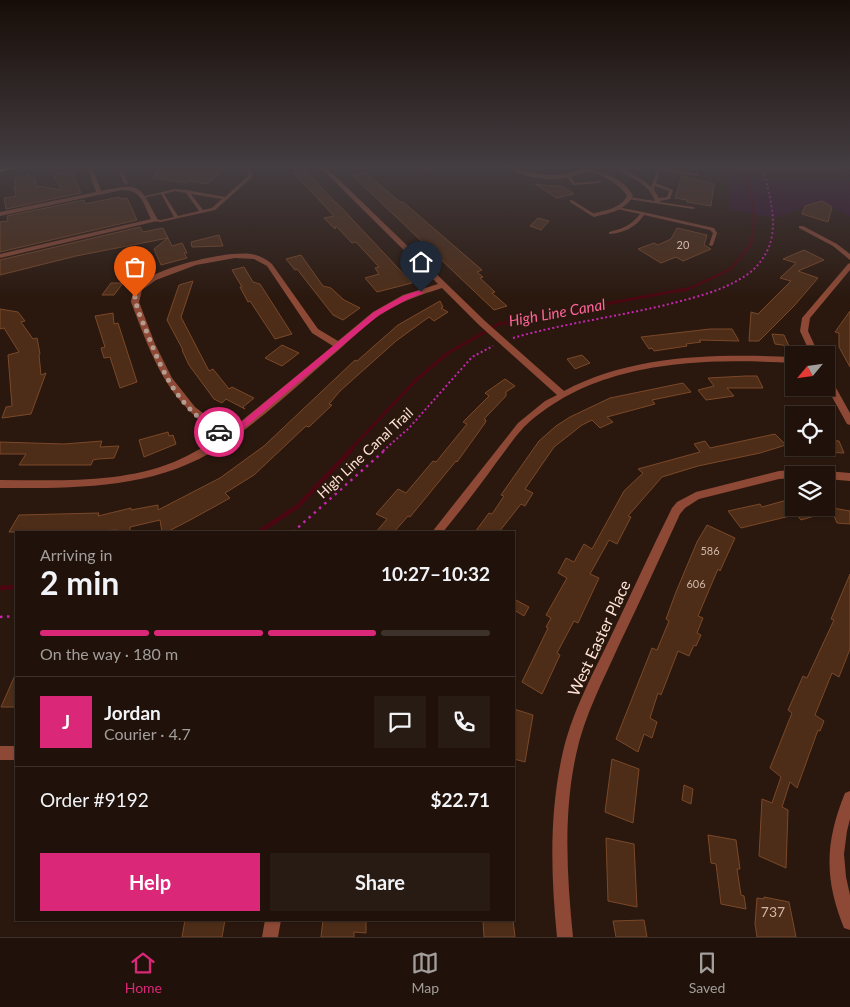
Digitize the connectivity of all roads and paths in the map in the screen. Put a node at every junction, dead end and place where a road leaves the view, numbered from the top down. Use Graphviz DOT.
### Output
graph roads {
  1 [pos="151,212"];
  2 [pos="173,212"];
  3 [pos="202,212"];
  4 [pos="368,212"];
  5 [pos="589,212"];
  6 [pos="606,212"];
  7 [pos="637,212"];
  8 [pos="770,212"];
  9 [pos="643,213"];
  10 [pos="594,215"];
  11 [pos="177,218"];
  12 [pos="155,220"];
  13 [pos="801,227"];
  14 [pos="611,233"];
  15 [pos="711,244"];
  16 [pos="0,256"];
  17 [pos="850,258"];
  18 [pos="850,265"];
  19 [pos="442,285"];
  20 [pos="509,339"];
  21 [pos="338,345"];
  22 [pos="493,346"];
  23 [pos="811,346"];
  24 [pos="785,360"];
  25 [pos="563,394"];
  26 [pos="835,394"];
  27 [pos="850,422"];
  28 [pos="228,438"];
  29 [pos="785,474"];
  30 [pos="835,476"];
  31 [pos="850,477"];
  32 [pos="0,484"];
  33 [pos="294,531"];
  34 [pos="437,531"];
  35 [pos="15,616"];
  36 [pos="0,617"];
  37 [pos="0,753"];
  38 [pos="15,753"];
  39 [pos="850,798"];
  40 [pos="273,921"];
  41 [pos="850,922"];
  42 [pos="270,937"];
  43 [pos="565,937"];
  1 -- 12 [label="street"];
  2 -- 11 [label="lane"];
  3 -- 11 [label="lane"];
  4 -- 19 [label="street"];
  5 -- 10 [label="lane"];
  6 -- 10 [label="street"];
  7 -- 9 [label="lane"];
  8 -- 20 [label="path"];
  9 -- 14 [label="lane"];
  9 -- 15 [label="lane"];
  11 -- 12 [label="lane"];
  12 -- 16 [label="street"];
  13 -- 17 [label="street"];
  18 -- 23 [label="street"];
  19 -- 21 [label="street"];
  19 -- 25 [label="street"];
  21 -- 28 [label="street"];
  21 -- 28 [label="street"];
  22 -- 33 [label="path, High Line Canal Trail"];
  24 -- 25 [label="street"];
  25 -- 34 [label="street"];
  26 -- 27 [label="street"];
  28 -- 32 [label="street"];
  29 -- 43 [label="street, West Easter Place"];
  30 -- 31 [label="street"];
  35 -- 36 [label="path"];
  37 -- 38 [label="street"];
  39 -- 41 [label="street"];
  40 -- 42 [label="street"];
}
